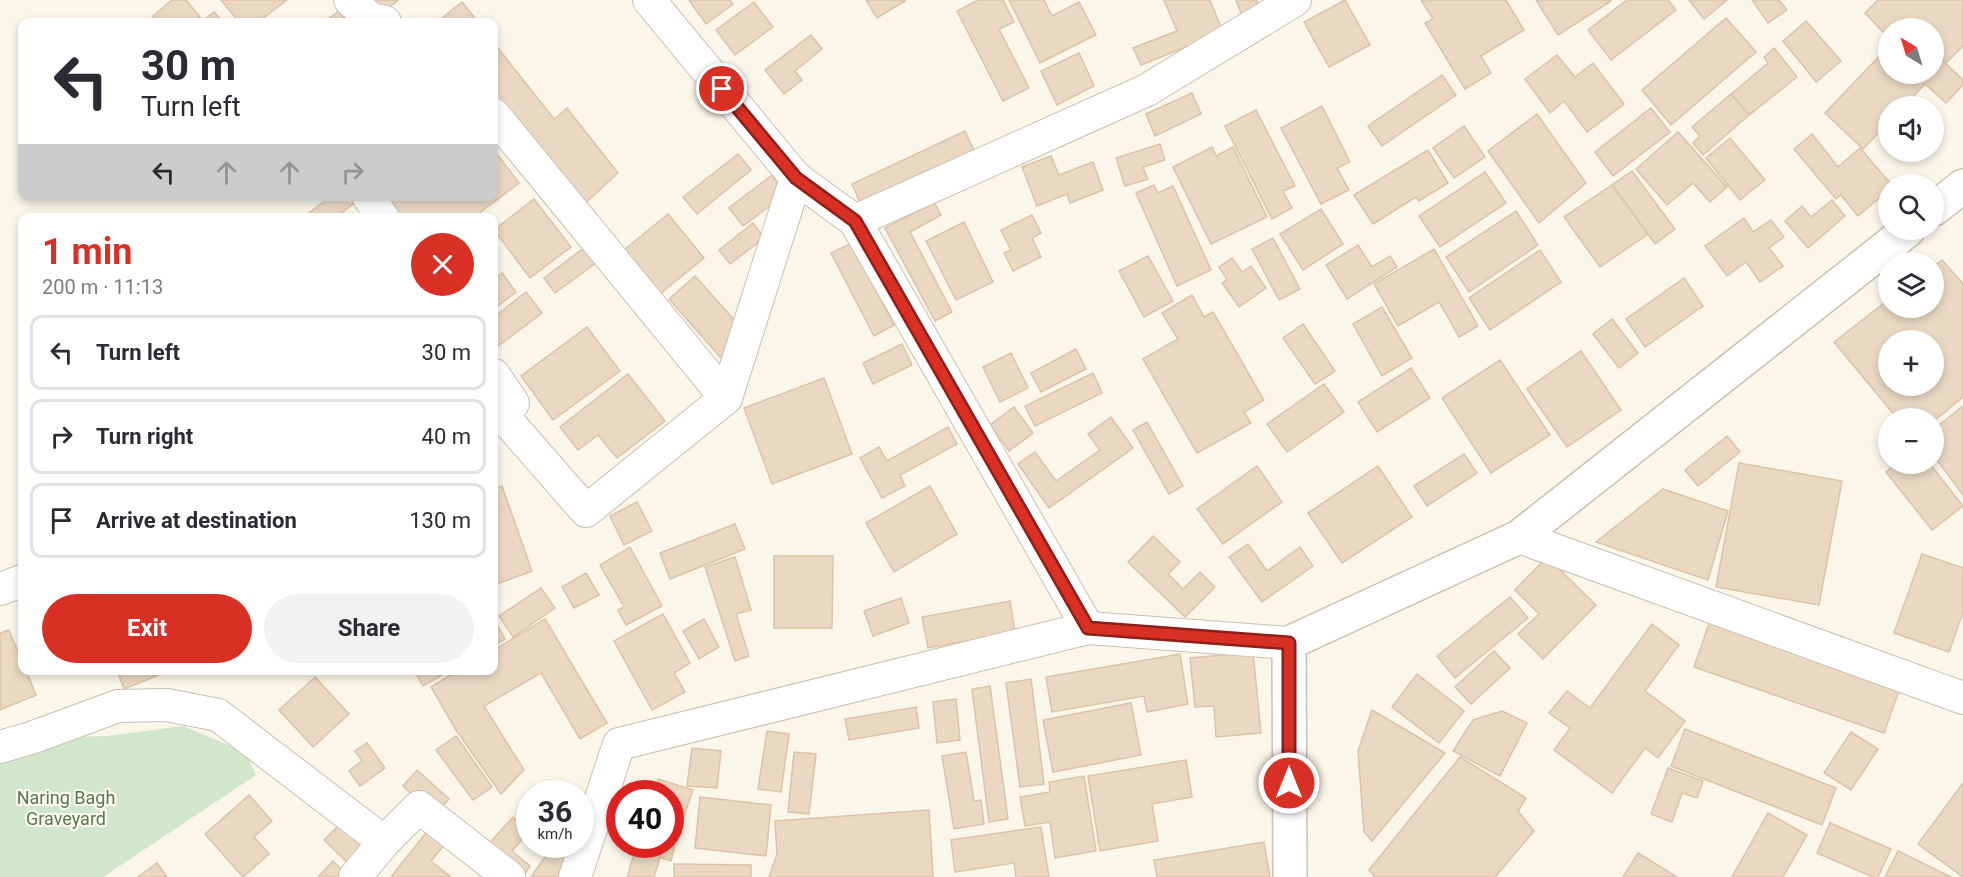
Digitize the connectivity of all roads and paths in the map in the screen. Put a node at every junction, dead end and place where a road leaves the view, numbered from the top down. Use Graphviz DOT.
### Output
graph roads {
  1 [pos="350,0"];
  2 [pos="649,0"];
  3 [pos="1295,0"];
  4 [pos="370,18"];
  5 [pos="498,120"];
  6 [pos="796,178"];
  7 [pos="1963,186"];
  8 [pos="1944,201"];
  9 [pos="855,221"];
  10 [pos="1895,240"];
  11 [pos="498,381"];
  12 [pos="726,398"];
  13 [pos="498,418"];
  14 [pos="1520,537"];
  15 [pos="1088,628"];
  16 [pos="1289,643"];
  17 [pos="1963,698"];
  18 [pos="0,747"];
  19 [pos="384,842"];
  20 [pos="356,877"];
  21 [pos="509,877"];
  22 [pos="575,877"];
  23 [pos="1290,877"];
  1 -- 4 [label="street"];
  2 -- 6 [label="street"];
  3 -- 9 [label="street"];
  5 -- 12 [label="street"];
  6 -- 9 [label="street"];
  6 -- 12 [label="street"];
  7 -- 8 [label="street"];
  9 -- 15 [label="street"];
  10 -- 14 [label="street"];
  11 -- 13 [label="street"];
  12 -- 13 [label="street"];
  14 -- 16 [label="street"];
  14 -- 17 [label="street"];
  15 -- 16 [label="street"];
  15 -- 22 [label="street"];
  16 -- 23 [label="street"];
  18 -- 19 [label="street"];
  19 -- 20 [label="street"];
  19 -- 21 [label="street"];
}
